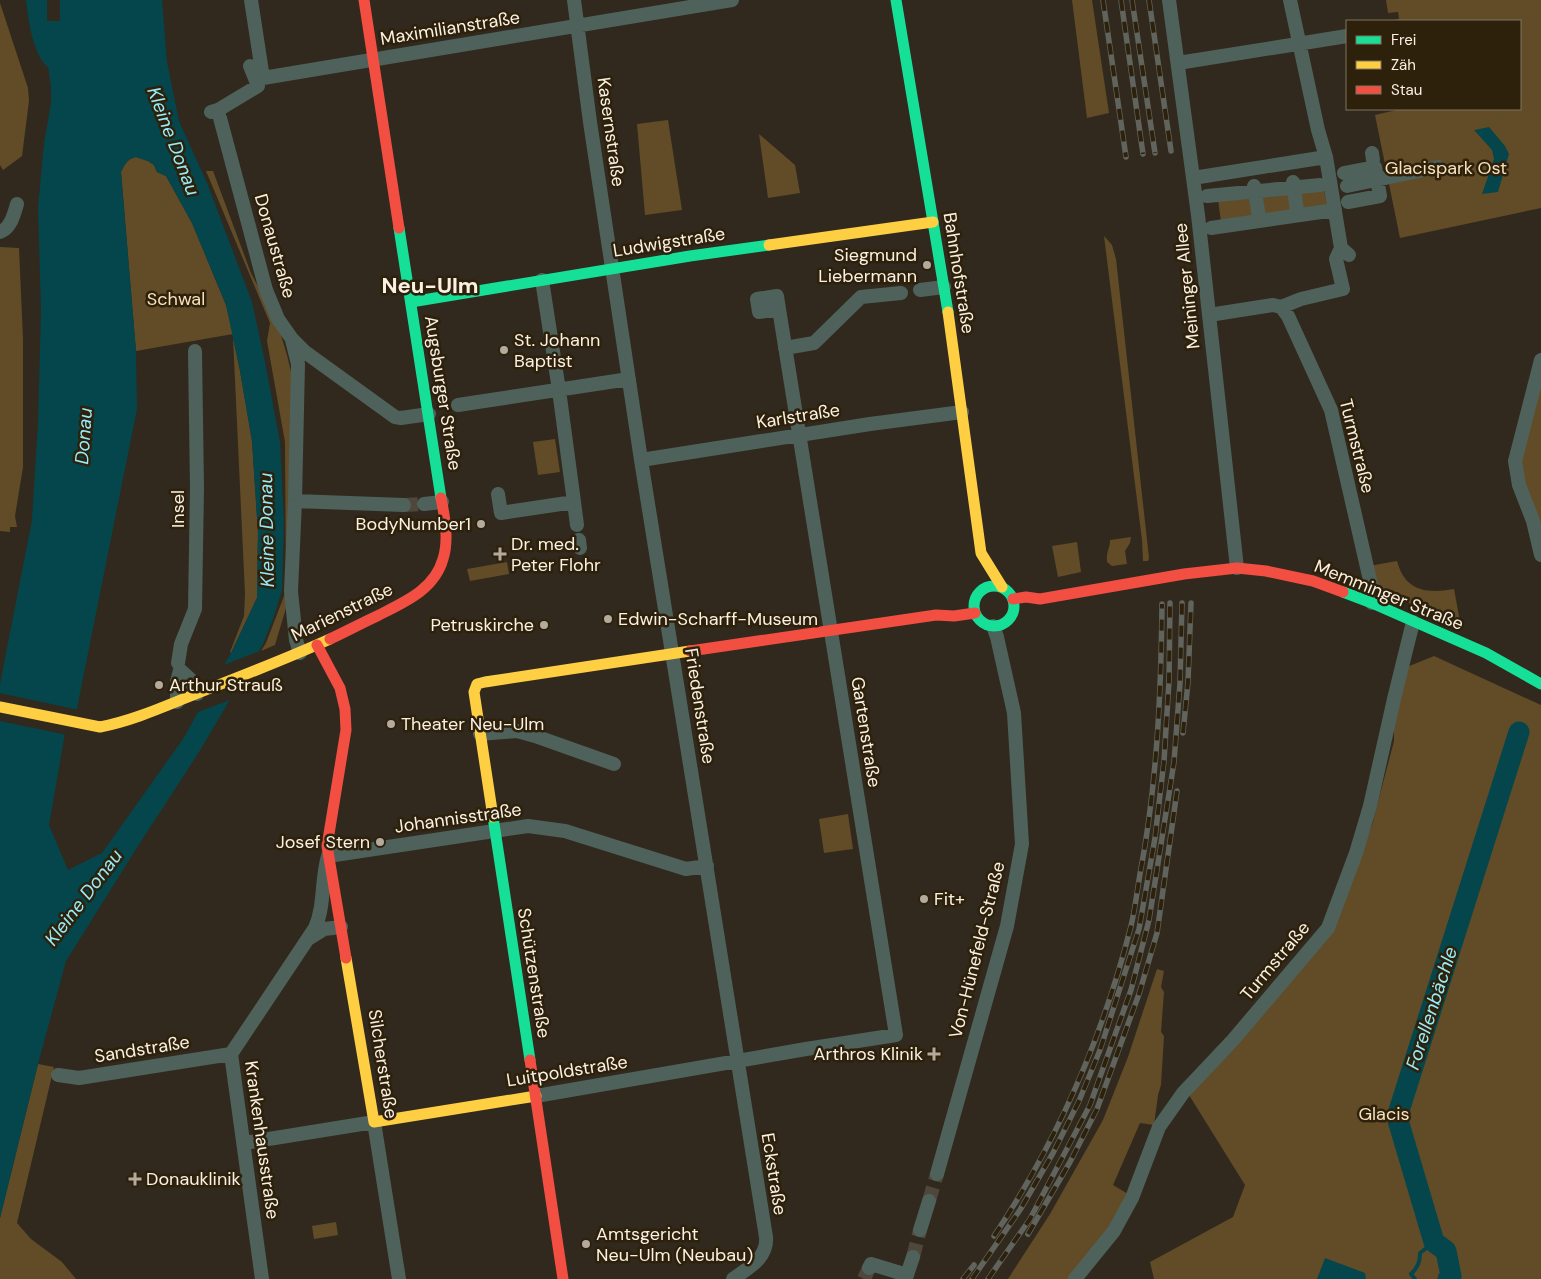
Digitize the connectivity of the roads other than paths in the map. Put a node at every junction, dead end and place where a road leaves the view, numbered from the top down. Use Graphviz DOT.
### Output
graph roads {
  1 [pos="251,0"];
  2 [pos="364,0"];
  3 [pos="574,0"];
  4 [pos="732,0"];
  5 [pos="896,0"];
  6 [pos="1169,0"];
  7 [pos="1290,0"];
  8 [pos="577,26"];
  9 [pos="1346,36"];
  10 [pos="1300,44"];
  11 [pos="374,59"];
  12 [pos="1178,63"];
  13 [pos="250,66"];
  14 [pos="1373,165"];
  15 [pos="1438,167"];
  16 [pos="1194,178"];
  17 [pos="1321,178"];
  18 [pos="1254,182"];
  19 [pos="1207,196"];
  20 [pos="17,204"];
  21 [pos="1340,205"];
  22 [pos="1297,211"];
  23 [pos="1259,217"];
  24 [pos="933,222"];
  25 [pos="1211,228"];
  26 [pos="0,232"];
  27 [pos="612,268"];
  28 [pos="542,280"];
  29 [pos="944,287"];
  30 [pos="920,290"];
  31 [pos="901,293"];
  32 [pos="411,302"];
  33 [pos="1281,307"];
  34 [pos="779,309"];
  35 [pos="1209,315"];
  36 [pos="292,339"];
  37 [pos="785,348"];
  38 [pos="195,351"];
  39 [pos="1541,360"];
  40 [pos="629,379"];
  41 [pos="560,390"];
  42 [pos="458,405"];
  43 [pos="962,412"];
  44 [pos="429,414"];
  45 [pos="799,435"];
  46 [pos="641,460"];
  47 [pos="498,494"];
  48 [pos="295,501"];
  49 [pos="442,502"];
  50 [pos="574,502"];
  51 [pos="424,504"];
  52 [pos="404,505"];
  53 [pos="577,525"];
  54 [pos="981,553"];
  55 [pos="1541,555"];
  56 [pos="1237,568"];
  57 [pos="431,581"];
  58 [pos="1002,588"];
  59 [pos="1014,603"];
  60 [pos="1372,603"];
  61 [pos="975,605"];
  62 [pos="1413,622"];
  63 [pos="996,626"];
  64 [pos="831,631"];
  65 [pos="317,645"];
  66 [pos="300,653"];
  67 [pos="672,654"];
  68 [pos="178,663"];
  69 [pos="1540,683"];
  70 [pos="201,692"];
  71 [pos="177,702"];
  72 [pos="0,707"];
  73 [pos="480,734"];
  74 [pos="614,764"];
  75 [pos="494,831"];
  76 [pos="328,856"];
  77 [pos="707,866"];
  78 [pos="341,927"];
  79 [pos="308,939"];
  80 [pos="896,1035"];
  81 [pos="231,1054"];
  82 [pos="738,1061"];
  83 [pos="58,1075"];
  84 [pos="536,1096"];
  85 [pos="374,1122"];
  86 [pos="244,1143"];
  87 [pos="936,1174"];
  88 [pos="928,1201"];
  89 [pos="920,1230"];
  90 [pos="913,1256"];
  91 [pos="869,1268"];
  92 [pos="262,1279"];
  93 [pos="399,1279"];
  94 [pos="563,1279"];
  95 [pos="733,1279"];
  96 [pos="1075,1279"];
  1 -- 11 [label="street, Maximilianstraße"];
  2 -- 11 [label="street, Augsburger Straße"];
  3 -- 8 [label="street, Kasernstraße"];
  4 -- 8 [label="street, Maximilianstraße"];
  5 -- 24 [label="street, Bahnhofstraße"];
  6 -- 12 [label="street, Meininger Allee"];
  7 -- 10 [label="street"];
  8 -- 11 [label="street, Maximilianstraße"];
  8 -- 27 [label="street, Kasernstraße"];
  9 -- 10 [label="street"];
  10 -- 12 [label="street"];
  10 -- 17 [label="street"];
  11 -- 32 [label="street, Augsburger Straße"];
  12 -- 16 [label="street, Meininger Allee"];
  13 -- 36 [label="street, Donaustraße"];
  14 -- 15 [label="street"];
  14 -- 17 [label="street"];
  14 -- 17 [label="street"];
  14 -- 21 [label="street"];
  16 -- 18 [label="street"];
  16 -- 35 [label="street, Meininger Allee"];
  17 -- 18 [label="street"];
  17 -- 18 [label="street"];
  17 -- 21 [label="street"];
  17 -- 22 [label="street"];
  18 -- 19 [label="street"];
  18 -- 23 [label="street"];
  20 -- 26 [label="street"];
  21 -- 25 [label="street"];
  21 -- 33 [label="street"];
  24 -- 27 [label="street, Ludwigstraße"];
  24 -- 29 [label="street, Bahnhofstraße"];
  27 -- 28 [label="street, Ludwigstraße"];
  27 -- 40 [label="street, Friedenstraße"];
  28 -- 32 [label="street, Ludwigstraße"];
  28 -- 41 [label="street"];
  29 -- 30 [label="street"];
  29 -- 43 [label="street, Bahnhofstraße"];
  31 -- 37 [label="street"];
  32 -- 44 [label="street, Augsburger Straße"];
  33 -- 35 [label="street"];
  33 -- 60 [label="street, Turmstraße"];
  34 -- 37 [label="street, Gartenstraße"];
  35 -- 56 [label="street, Meininger Allee"];
  36 -- 44 [label="street, Donaustraße"];
  36 -- 48 [label="street"];
  37 -- 45 [label="street, Gartenstraße"];
  38 -- 68 [label="street, Insel"];
  39 -- 55 [label="street"];
  40 -- 41 [label="street"];
  40 -- 46 [label="street, Friedenstraße"];
  41 -- 42 [label="street"];
  41 -- 50 [label="street"];
  43 -- 45 [label="street, Karlstraße"];
  43 -- 54 [label="street, Bahnhofstraße"];
  44 -- 49 [label="street, Augsburger Straße"];
  45 -- 46 [label="street, Karlstraße"];
  45 -- 64 [label="street, Gartenstraße"];
  46 -- 67 [label="street, Friedenstraße"];
  47 -- 50 [label="street"];
  48 -- 52 [label="street"];
  48 -- 66 [label="street"];
  49 -- 51 [label="street"];
  49 -- 57 [label="street, Augsburger Straße"];
  50 -- 53 [label="street"];
  54 -- 58 [label="street, Bahnhofstraße"];
  54 -- 61 [label="street, Bahnhofstraße"];
  56 -- 59 [label="street, Memminger Straße"];
  56 -- 60 [label="street, Memminger Straße"];
  57 -- 65 [label="street, Marienstraße"];
  58 -- 59 [label="street"];
  58 -- 61 [label="street"];
  59 -- 63 [label="street"];
  60 -- 62 [label="street, Memminger Straße"];
  61 -- 63 [label="street"];
  61 -- 64 [label="street"];
  62 -- 69 [label="street, Memminger Straße"];
  62 -- 96 [label="street, Turmstraße"];
  63 -- 87 [label="street, Von-Hünefeld-Straße"];
  64 -- 67 [label="street"];
  64 -- 80 [label="street, Gartenstraße"];
  65 -- 66 [label="street, Marienstraße"];
  65 -- 76 [label="street, Krankenhausstraße"];
  66 -- 70 [label="street, Marienstraße"];
  67 -- 73 [label="street, Schützenstraße"];
  67 -- 77 [label="street, Friedenstraße"];
  70 -- 71 [label="street, Marienstraße"];
  70 -- 71 [label="street"];
  71 -- 72 [label="street, Marienstraße"];
  73 -- 74 [label="street"];
  73 -- 75 [label="street, Schützenstraße"];
  75 -- 76 [label="street, Johannisstraße"];
  75 -- 77 [label="street, Johannisstraße"];
  75 -- 84 [label="street, Schützenstraße"];
  76 -- 78 [label="street, Silcherstraße"];
  76 -- 79 [label="street, Krankenhausstraße"];
  77 -- 82 [label="street, Friedenstraße"];
  78 -- 79 [label="street"];
  78 -- 85 [label="street, Silcherstraße"];
  79 -- 81 [label="street, Krankenhausstraße"];
  80 -- 82 [label="street, Luitpoldstraße"];
  81 -- 83 [label="street, Sandstraße"];
  81 -- 86 [label="street, Krankenhausstraße"];
  82 -- 84 [label="street, Luitpoldstraße"];
  82 -- 95 [label="street, Eckstraße"];
  84 -- 85 [label="street, Luitpoldstraße"];
  84 -- 94 [label="street, Schützenstraße"];
  85 -- 86 [label="street, Luitpoldstraße"];
  85 -- 93 [label="street, Silcherstraße"];
  86 -- 92 [label="street, Krankenhausstraße"];
  88 -- 89 [label="street"];
  90 -- 91 [label="street"];
}
